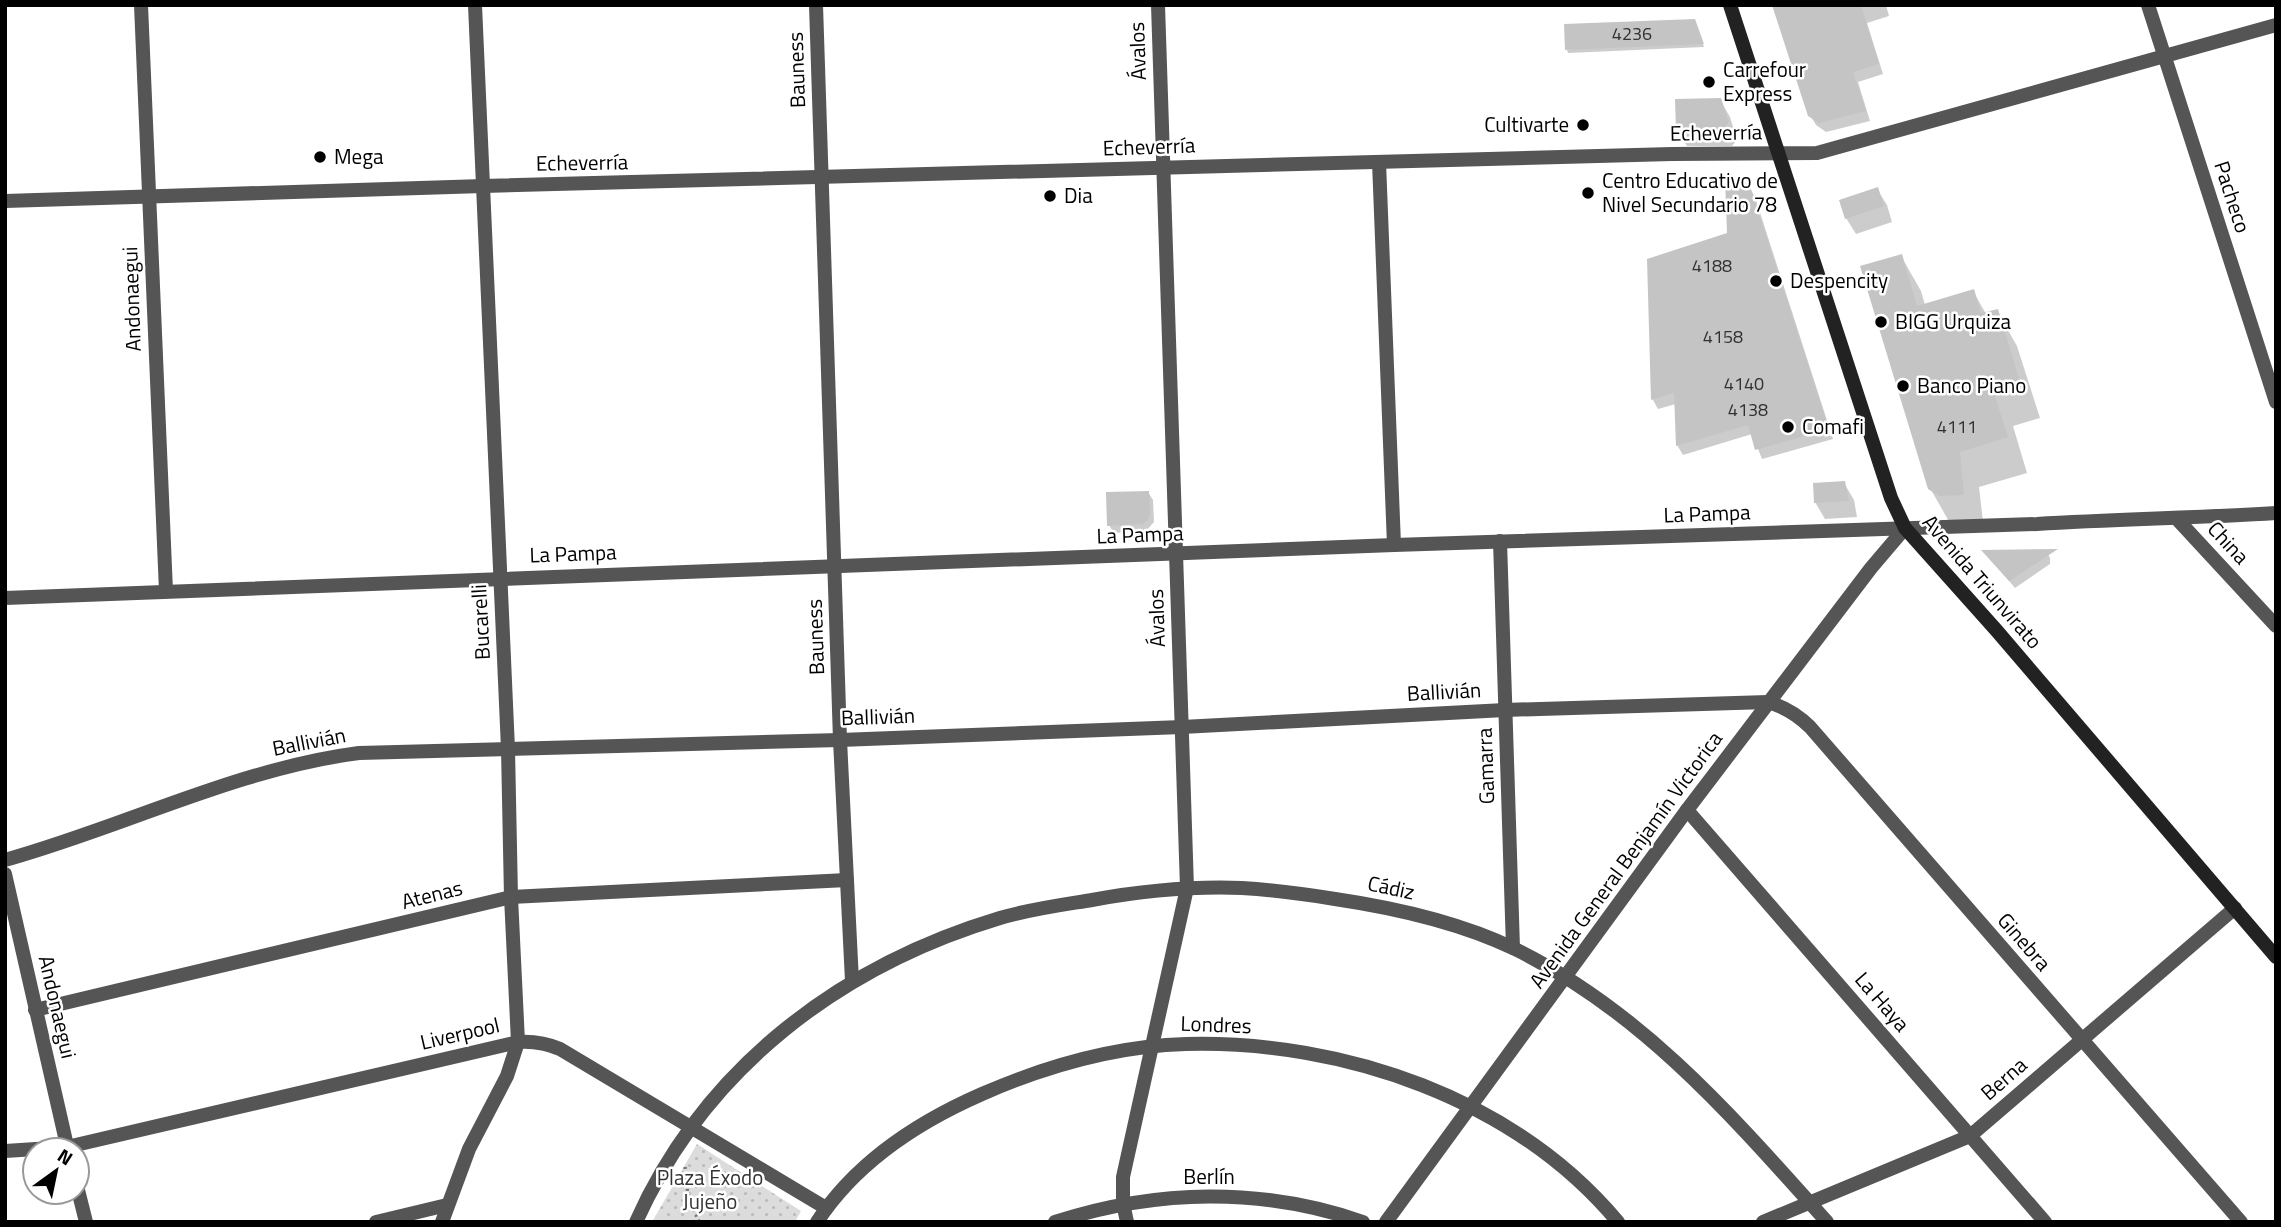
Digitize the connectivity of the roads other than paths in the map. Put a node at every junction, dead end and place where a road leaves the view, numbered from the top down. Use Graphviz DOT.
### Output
graph roads {
  1 [pos="141,5"];
  2 [pos="475,5"];
  3 [pos="816,5"];
  4 [pos="1158,5"];
  5 [pos="1730,5"];
  6 [pos="2148,5"];
  7 [pos="2276,25"];
  8 [pos="2165,56"];
  9 [pos="1777,153"];
  10 [pos="1379,162"];
  11 [pos="1162,168"];
  12 [pos="821,178"];
  13 [pos="483,186"];
  14 [pos="149,196"];
  15 [pos="5,201"];
  16 [pos="2276,402"];
  17 [pos="2276,513"];
  18 [pos="2177,519"];
  19 [pos="1905,528"];
  20 [pos="1500,541"];
  21 [pos="1394,545"];
  22 [pos="1176,554"];
  23 [pos="835,566"];
  24 [pos="500,578"];
  25 [pos="166,591"];
  26 [pos="5,597"];
  27 [pos="2276,626"];
  28 [pos="1768,702"];
  29 [pos="1505,710"];
  30 [pos="1182,727"];
  31 [pos="840,740"];
  32 [pos="508,749"];
  33 [pos="1687,810"];
  34 [pos="5,860"];
  35 [pos="5,874"];
  36 [pos="847,880"];
  37 [pos="1187,888"];
  38 [pos="511,897"];
  39 [pos="2235,908"];
  40 [pos="1513,948"];
  41 [pos="2276,957"];
  42 [pos="1567,978"];
  43 [pos="852,981"];
  44 [pos="35,1010"];
  45 [pos="2081,1040"];
  46 [pos="518,1042"];
  47 [pos="1151,1047"];
  48 [pos="1471,1107"];
  49 [pos="689,1130"];
  50 [pos="65,1136"];
  51 [pos="1970,1136"];
  52 [pos="91,1143"];
  53 [pos="1123,1203"];
  54 [pos="1811,1204"];
  55 [pos="447,1205"];
  56 [pos="826,1208"];
  57 [pos="376,1222"];
  58 [pos="442,1222"];
  59 [pos="636,1222"];
  60 [pos="817,1222"];
  61 [pos="1055,1222"];
  62 [pos="1127,1222"];
  63 [pos="1363,1222"];
  64 [pos="1386,1222"];
  65 [pos="1618,1222"];
  66 [pos="1763,1222"];
  67 [pos="1827,1222"];
  68 [pos="2045,1222"];
  69 [pos="2241,1222"];
  1 -- 14 [label="street, Andonaegui"];
  2 -- 13 [label="street, Bucarelli"];
  3 -- 12 [label="street, Bauness"];
  4 -- 11 [label="street, Ávalos"];
  5 -- 9 [label="main road, Avenida Triunvirato"];
  6 -- 8 [label="street, Pacheco"];
  7 -- 8 [label="street, Echeverría"];
  8 -- 9 [label="street, Echeverría"];
  8 -- 16 [label="street, Pacheco"];
  9 -- 10 [label="street, Echeverría"];
  9 -- 19 [label="main road, Avenida Triunvirato"];
  10 -- 11 [label="street, Echeverría"];
  10 -- 21 [label="street"];
  11 -- 12 [label="street, Echeverría"];
  11 -- 22 [label="street, Ávalos"];
  12 -- 13 [label="street, Echeverría"];
  12 -- 23 [label="street, Bauness"];
  13 -- 14 [label="street, Echeverría"];
  13 -- 24 [label="street, Bucarelli"];
  14 -- 15 [label="street, Echeverría"];
  14 -- 25 [label="street, Andonaegui"];
  17 -- 18 [label="street, La Pampa"];
  18 -- 19 [label="street, La Pampa"];
  18 -- 27 [label="street, China"];
  19 -- 20 [label="street, La Pampa"];
  19 -- 28 [label="street, Avenida General Benjamín Victorica"];
  19 -- 39 [label="main road, Avenida Triunvirato"];
  20 -- 21 [label="street, La Pampa"];
  20 -- 29 [label="street, Gamarra"];
  21 -- 22 [label="street, La Pampa"];
  22 -- 23 [label="street, La Pampa"];
  22 -- 30 [label="street, Ávalos"];
  23 -- 24 [label="street, La Pampa"];
  23 -- 31 [label="street, Bauness"];
  24 -- 25 [label="street, La Pampa"];
  24 -- 32 [label="street, Bucarelli"];
  25 -- 26 [label="street, La Pampa"];
  28 -- 29 [label="street, Ballivián"];
  28 -- 33 [label="street, Avenida General Benjamín Victorica"];
  28 -- 45 [label="street, Ginebra"];
  29 -- 30 [label="street, Ballivián"];
  29 -- 40 [label="street, Gamarra"];
  30 -- 31 [label="street, Ballivián"];
  30 -- 37 [label="street, Ávalos"];
  31 -- 32 [label="street, Ballivián"];
  31 -- 36 [label="street, Bauness"];
  32 -- 34 [label="street, Ballivián"];
  32 -- 38 [label="street, Bucarelli"];
  33 -- 42 [label="street, Avenida General Benjamín Victorica"];
  33 -- 51 [label="street, La Haya"];
  35 -- 44 [label="street, Andonaegui"];
  36 -- 38 [label="street, Atenas"];
  36 -- 43 [label="street, Bauness"];
  37 -- 40 [label="street, Cádiz"];
  37 -- 43 [label="street, Cádiz"];
  37 -- 47 [label="street, Ávalos"];
  38 -- 44 [label="street, Atenas"];
  38 -- 46 [label="street, Bucarelli"];
  39 -- 41 [label="main road, Avenida Triunvirato"];
  39 -- 45 [label="street, Berna"];
  40 -- 42 [label="street, Cádiz"];
  42 -- 48 [label="street, Avenida General Benjamín Victorica"];
  42 -- 54 [label="street, Cádiz"];
  43 -- 49 [label="street"];
  44 -- 50 [label="street, Andonaegui"];
  45 -- 51 [label="street, Berna"];
  45 -- 69 [label="street, Ginebra"];
  46 -- 49 [label="street, Liverpool"];
  46 -- 52 [label="street, Liverpool"];
  46 -- 55 [label="street, Bucarelli"];
  47 -- 48 [label="street, Londres"];
  47 -- 53 [label="street, Ávalos"];
  47 -- 56 [label="street, Londres"];
  48 -- 64 [label="street, Avenida General Benjamín Victorica"];
  48 -- 65 [label="street, Londres"];
  49 -- 56 [label="street, Liverpool"];
  49 -- 59 [label="street"];
  51 -- 54 [label="street, Berna"];
  51 -- 68 [label="street, La Haya"];
  53 -- 61 [label="street, Berlín"];
  53 -- 62 [label="street, Ávalos"];
  53 -- 63 [label="street, Berlín"];
  54 -- 66 [label="street, Berna"];
  54 -- 67 [label="street, Cádiz"];
  55 -- 57 [label="street"];
  55 -- 58 [label="street, Bucarelli"];
  56 -- 60 [label="street, Londres"];
}
